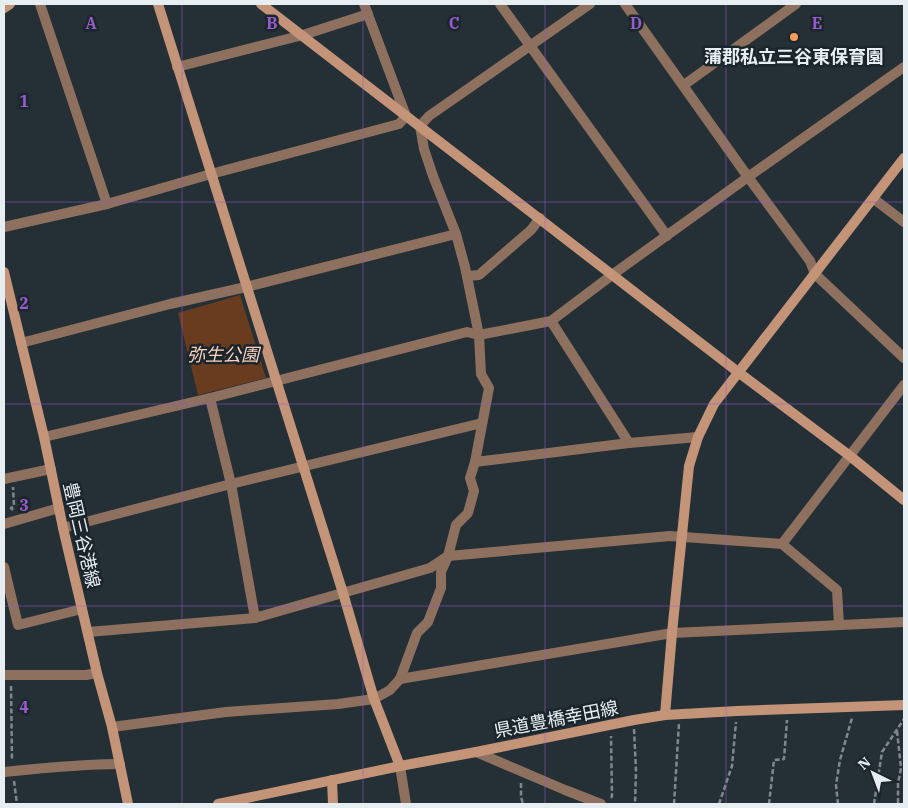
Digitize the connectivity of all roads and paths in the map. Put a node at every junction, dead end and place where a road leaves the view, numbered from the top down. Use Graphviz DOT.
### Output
graph roads {
  1 [pos="10,4"];
  2 [pos="40,4"];
  3 [pos="158,4"];
  4 [pos="261,4"];
  5 [pos="364,4"];
  6 [pos="500,4"];
  7 [pos="590,4"];
  8 [pos="626,4"];
  9 [pos="796,4"];
  10 [pos="4,8"];
  11 [pos="368,14"];
  12 [pos="303,35"];
  13 [pos="530,46"];
  14 [pos="177,67"];
  15 [pos="904,67"];
  16 [pos="684,85"];
  17 [pos="406,116"];
  18 [pos="420,126"];
  19 [pos="904,158"];
  20 [pos="210,174"];
  21 [pos="748,177"];
  22 [pos="874,198"];
  23 [pos="106,204"];
  24 [pos="540,218"];
  25 [pos="904,222"];
  26 [pos="4,227"];
  27 [pos="456,234"];
  28 [pos="666,236"];
  29 [pos="4,272"];
  30 [pos="815,274"];
  31 [pos="612,275"];
  32 [pos="467,276"];
  33 [pos="246,287"];
  34 [pos="550,321"];
  35 [pos="479,334"];
  36 [pos="21,343"];
  37 [pos="904,358"];
  38 [pos="738,372"];
  39 [pos="276,381"];
  40 [pos="904,384"];
  41 [pos="210,398"];
  42 [pos="482,423"];
  43 [pos="44,437"];
  44 [pos="698,437"];
  45 [pos="629,443"];
  46 [pos="850,456"];
  47 [pos="475,462"];
  48 [pos="303,468"];
  49 [pos="51,469"];
  50 [pos="8,478"];
  51 [pos="231,484"];
  52 [pos="904,500"];
  53 [pos="58,508"];
  54 [pos="20,519"];
  55 [pos="4,524"];
  56 [pos="63,528"];
  57 [pos="682,537"];
  58 [pos="782,544"];
  59 [pos="448,556"];
  60 [pos="4,567"];
  61 [pos="343,593"];
  62 [pos="82,609"];
  63 [pos="255,618"];
  64 [pos="904,622"];
  65 [pos="839,625"];
  66 [pos="88,632"];
  67 [pos="672,633"];
  68 [pos="97,673"];
  69 [pos="7,675"];
  70 [pos="400,679"];
  71 [pos="374,699"];
  72 [pos="904,705"];
  73 [pos="856,707"];
  74 [pos="788,709"];
  75 [pos="737,711"];
  76 [pos="680,714"];
  77 [pos="665,715"];
  78 [pos="904,719"];
  79 [pos="634,720"];
  80 [pos="610,725"];
  81 [pos="112,728"];
  82 [pos="897,731"];
  83 [pos="476,752"];
  84 [pos="120,764"];
  85 [pos="400,766"];
  86 [pos="521,771"];
  87 [pos="8,772"];
  88 [pos="332,780"];
  89 [pos="17,804"];
  90 [pos="128,804"];
  91 [pos="218,804"];
  92 [pos="333,804"];
  93 [pos="406,804"];
  94 [pos="523,804"];
  95 [pos="601,804"];
  96 [pos="608,804"];
  97 [pos="635,804"];
  98 [pos="674,804"];
  99 [pos="719,804"];
  100 [pos="769,804"];
  101 [pos="838,804"];
  102 [pos="874,804"];
  103 [pos="898,804"];
  1 -- 10 [label="street"];
  2 -- 23 [label="street"];
  3 -- 14 [label="street"];
  4 -- 12 [label="street"];
  5 -- 11 [label="street"];
  6 -- 13 [label="street"];
  7 -- 13 [label="street"];
  8 -- 16 [label="street"];
  9 -- 16 [label="street"];
  11 -- 12 [label="street"];
  11 -- 17 [label="street"];
  12 -- 14 [label="street"];
  12 -- 17 [label="street"];
  13 -- 18 [label="street"];
  13 -- 28 [label="street"];
  14 -- 20 [label="street"];
  15 -- 21 [label="street"];
  16 -- 21 [label="street"];
  17 -- 18 [label="street"];
  17 -- 20 [label="street"];
  18 -- 24 [label="street"];
  18 -- 27 [label="street"];
  19 -- 22 [label="street"];
  20 -- 23 [label="street"];
  20 -- 33 [label="street"];
  21 -- 28 [label="street"];
  21 -- 30 [label="street"];
  22 -- 25 [label="street"];
  22 -- 30 [label="street"];
  23 -- 26 [label="street"];
  24 -- 31 [label="street"];
  24 -- 32 [label="street"];
  27 -- 32 [label="street"];
  27 -- 33 [label="street"];
  28 -- 31 [label="street"];
  29 -- 36 [label="street, 豊岡三谷港線"];
  30 -- 37 [label="street"];
  30 -- 38 [label="street"];
  31 -- 34 [label="street"];
  31 -- 38 [label="street"];
  32 -- 35 [label="street"];
  33 -- 36 [label="street"];
  33 -- 39 [label="street"];
  34 -- 35 [label="street"];
  34 -- 45 [label="street"];
  35 -- 39 [label="street"];
  35 -- 42 [label="street"];
  36 -- 43 [label="street, 豊岡三谷港線"];
  38 -- 44 [label="street"];
  38 -- 46 [label="street"];
  39 -- 41 [label="street"];
  39 -- 48 [label="street"];
  40 -- 46 [label="street"];
  41 -- 43 [label="street"];
  41 -- 51 [label="street"];
  42 -- 47 [label="street"];
  42 -- 48 [label="street"];
  43 -- 49 [label="street, 豊岡三谷港線"];
  44 -- 45 [label="street"];
  44 -- 57 [label="street"];
  45 -- 47 [label="street"];
  46 -- 52 [label="street"];
  46 -- 58 [label="street"];
  47 -- 59 [label="street"];
  48 -- 51 [label="street"];
  48 -- 61 [label="street"];
  49 -- 50 [label="street"];
  49 -- 53 [label="street, 豊岡三谷港線"];
  50 -- 54 [label="path"];
  51 -- 56 [label="street"];
  51 -- 63 [label="street"];
  53 -- 54 [label="street"];
  53 -- 56 [label="street, 豊岡三谷港線"];
  54 -- 55 [label="street"];
  56 -- 62 [label="street, 豊岡三谷港線"];
  57 -- 58 [label="street"];
  57 -- 59 [label="street"];
  57 -- 67 [label="street"];
  58 -- 65 [label="street"];
  59 -- 61 [label="street"];
  59 -- 70 [label="street"];
  60 -- 62 [label="street"];
  61 -- 63 [label="street"];
  61 -- 71 [label="street"];
  62 -- 66 [label="street, 豊岡三谷港線"];
  63 -- 66 [label="street"];
  64 -- 65 [label="street"];
  65 -- 67 [label="street"];
  66 -- 68 [label="street, 豊岡三谷港線"];
  67 -- 70 [label="street"];
  67 -- 77 [label="street"];
  68 -- 69 [label="street"];
  68 -- 81 [label="street, 豊岡三谷港線"];
  69 -- 87 [label="path"];
  70 -- 71 [label="street"];
  71 -- 81 [label="street"];
  71 -- 85 [label="street"];
  72 -- 73 [label="street, 県道豊橋幸田線"];
  73 -- 74 [label="street, 県道豊橋幸田線"];
  73 -- 101 [label="path"];
  74 -- 75 [label="street, 県道豊橋幸田線"];
  74 -- 100 [label="path"];
  75 -- 76 [label="street, 県道豊橋幸田線"];
  75 -- 99 [label="path"];
  76 -- 77 [label="street, 県道豊橋幸田線"];
  76 -- 98 [label="path"];
  77 -- 79 [label="street, 県道豊橋幸田線"];
  78 -- 82 [label="path"];
  79 -- 80 [label="street, 県道豊橋幸田線"];
  79 -- 97 [label="path"];
  80 -- 83 [label="street, 県道豊橋幸田線"];
  80 -- 96 [label="path"];
  81 -- 84 [label="street, 豊岡三谷港線"];
  82 -- 102 [label="path"];
  82 -- 103 [label="path"];
  83 -- 85 [label="street, 県道豊橋幸田線"];
  83 -- 86 [label="street"];
  84 -- 87 [label="street"];
  84 -- 90 [label="street, 豊岡三谷港線"];
  85 -- 88 [label="street, 県道豊橋幸田線"];
  85 -- 93 [label="street"];
  86 -- 94 [label="path"];
  86 -- 95 [label="street"];
  87 -- 89 [label="path"];
  88 -- 91 [label="street, 県道豊橋幸田線"];
  88 -- 92 [label="street"];
}
